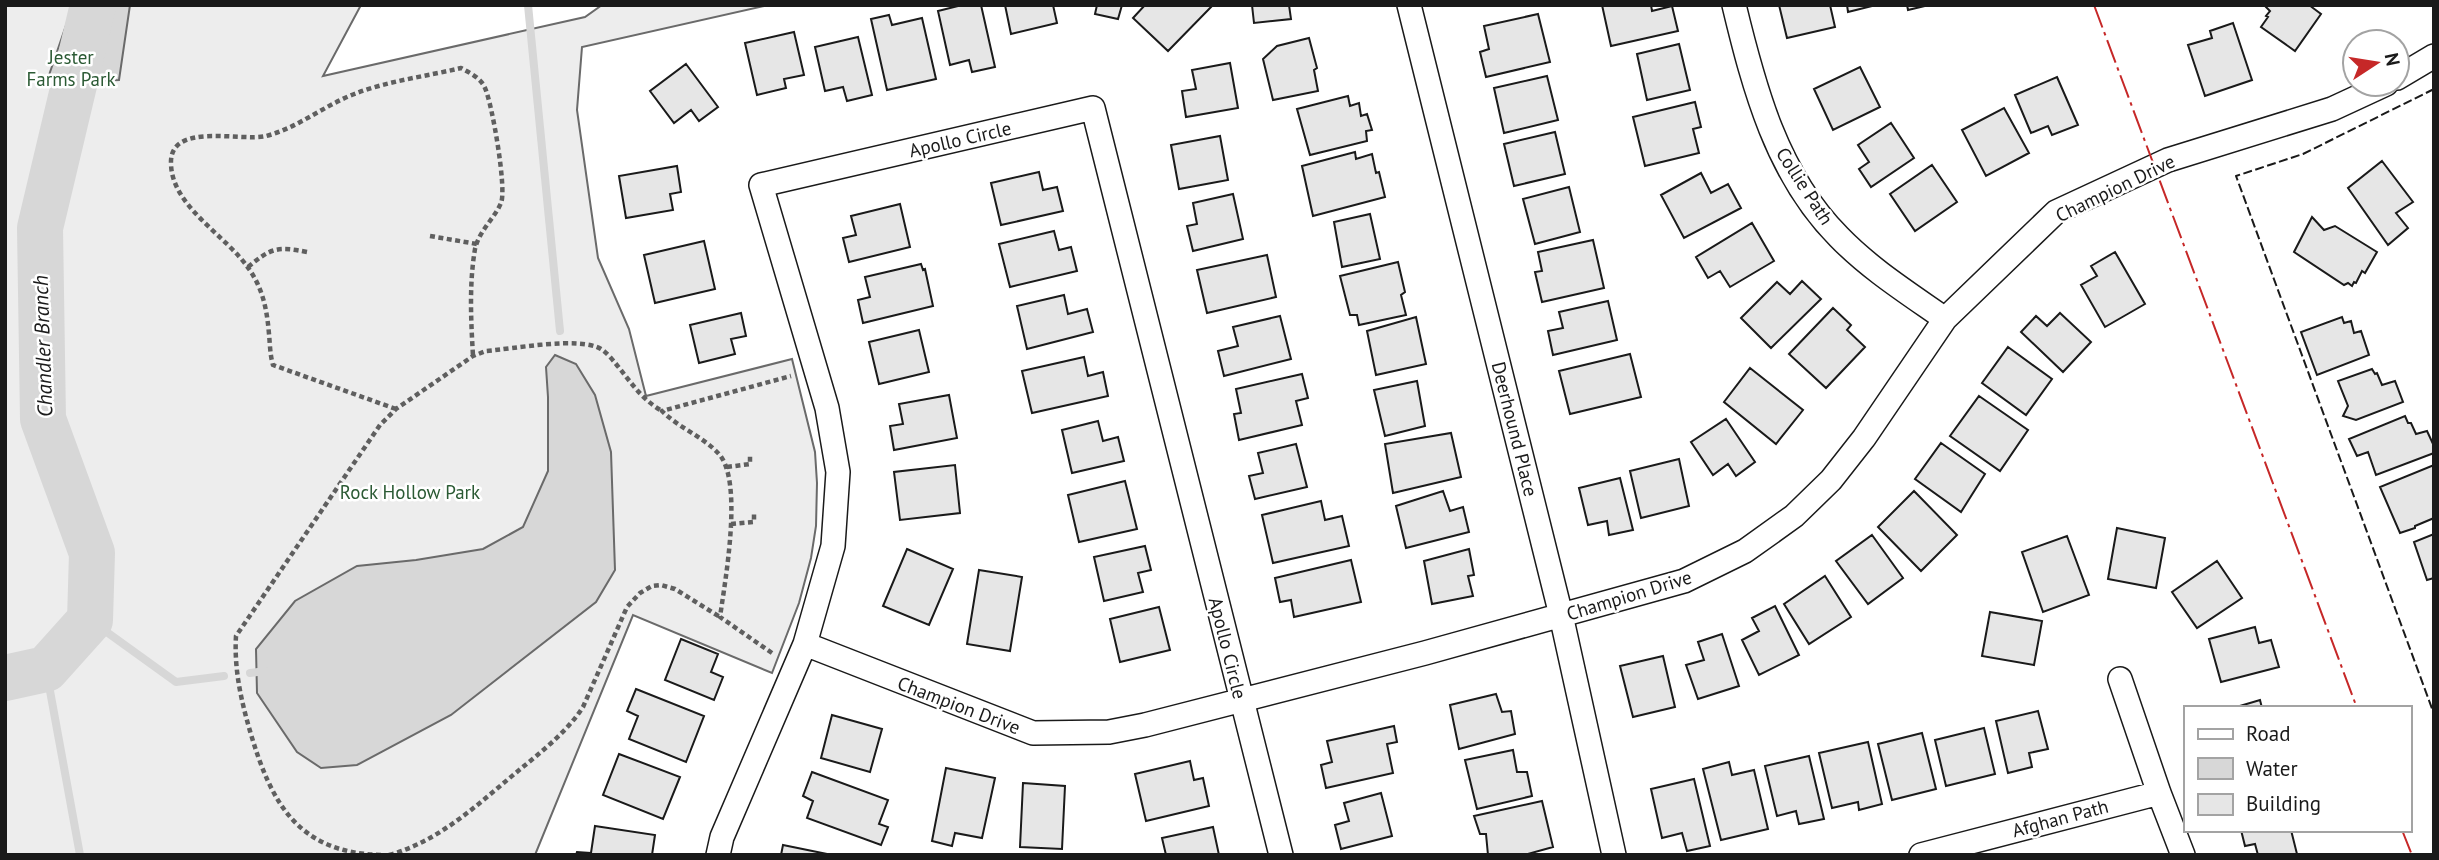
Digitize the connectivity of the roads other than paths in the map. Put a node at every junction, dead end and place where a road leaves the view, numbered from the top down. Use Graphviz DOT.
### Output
graph roads {
  1 [pos="1409,5"];
  2 [pos="1734,5"];
  3 [pos="2434,56"];
  4 [pos="2411,70"];
  5 [pos="2356,98"];
  6 [pos="1945,319"];
  7 [pos="1561,615"];
  8 [pos="804,645"];
  9 [pos="2120,679"];
  10 [pos="1241,699"];
  11 [pos="2159,793"];
  12 [pos="718,855"];
  13 [pos="1280,855"];
  14 [pos="1614,855"];
  15 [pos="1921,855"];
  16 [pos="2183,855"];
  1 -- 7 [label="street, Deerhound Place"];
  2 -- 6 [label="street, Collie Path"];
  3 -- 4 [label="street"];
  5 -- 6 [label="street, Champion Drive"];
  6 -- 7 [label="street, Champion Drive"];
  7 -- 10 [label="street, Champion Drive"];
  7 -- 14 [label="street, Deerhound Place"];
  8 -- 10 [label="street, Champion Drive"];
  8 -- 10 [label="street, Apollo Circle"];
  8 -- 12 [label="street, Apollo Circle"];
  9 -- 11 [label="street"];
  10 -- 13 [label="street, Apollo Circle"];
  11 -- 15 [label="street, Afghan Path"];
  11 -- 16 [label="street"];
}
